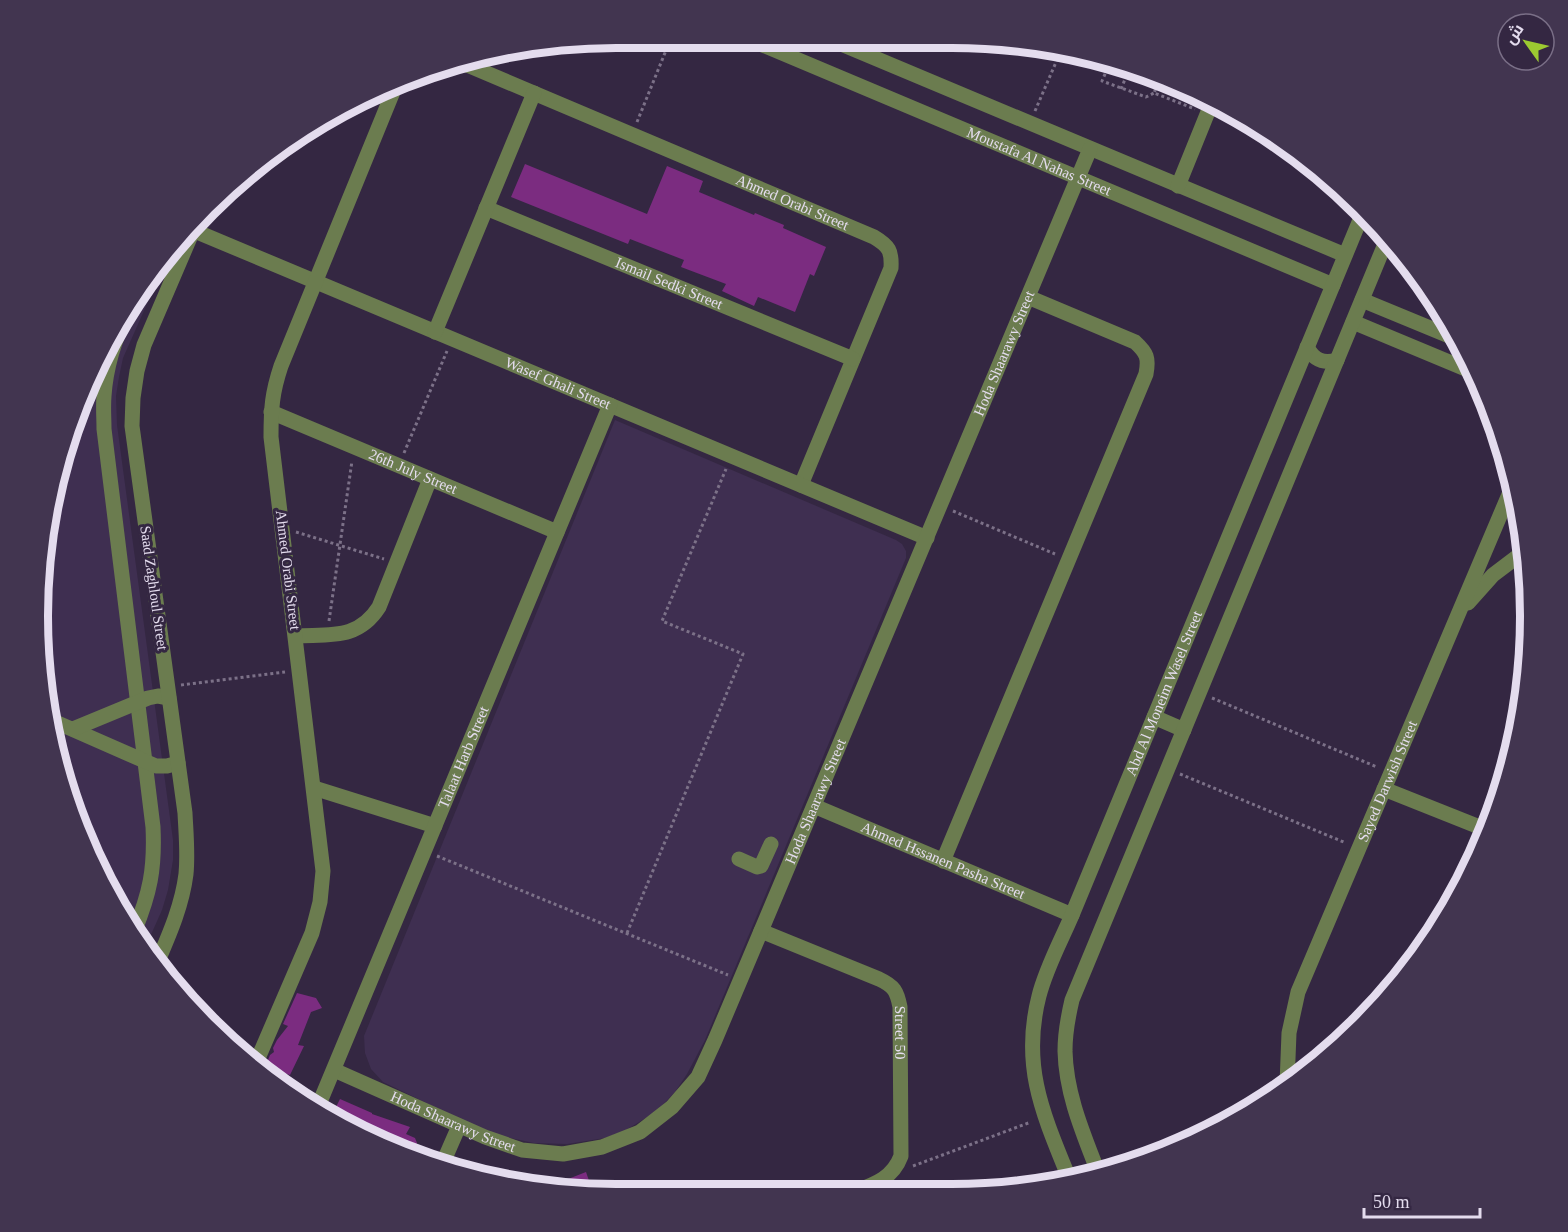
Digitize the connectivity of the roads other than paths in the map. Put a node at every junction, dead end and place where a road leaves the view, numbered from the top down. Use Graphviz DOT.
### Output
graph roads {
  1 [pos="770,48"];
  2 [pos="851,48"];
  3 [pos="471,67"];
  4 [pos="534,93"];
  5 [pos="392,94"];
  6 [pos="1209,110"];
  7 [pos="1090,149"];
  8 [pos="1078,178"];
  9 [pos="1178,186"];
  10 [pos="486,208"];
  11 [pos="1360,220"];
  12 [pos="200,229"];
  13 [pos="186,244"];
  14 [pos="1384,247"];
  15 [pos="1345,255"];
  16 [pos="316,282"];
  17 [pos="1333,285"];
  18 [pos="1028,297"];
  19 [pos="1362,300"];
  20 [pos="1353,322"];
  21 [pos="435,332"];
  22 [pos="1445,334"];
  23 [pos="1307,346"];
  24 [pos="853,359"];
  25 [pos="1337,360"];
  26 [pos="109,362"];
  27 [pos="1462,367"];
  28 [pos="610,405"];
  29 [pos="271,412"];
  30 [pos="430,479"];
  31 [pos="801,485"];
  32 [pos="1507,497"];
  33 [pos="557,532"];
  34 [pos="927,538"];
  35 [pos="1517,557"];
  36 [pos="1459,611"];
  37 [pos="296,636"];
  38 [pos="168,692"];
  39 [pos="138,702"];
  40 [pos="1154,717"];
  41 [pos="58,723"];
  42 [pos="73,729"];
  43 [pos="1184,730"];
  44 [pos="145,761"];
  45 [pos="178,763"];
  46 [pos="314,788"];
  47 [pos="1384,789"];
  48 [pos="814,806"];
  49 [pos="435,826"];
  50 [pos="1479,827"];
  51 [pos="739,859"];
  52 [pos="943,861"];
  53 [pos="789,866"];
  54 [pos="1072,915"];
  55 [pos="138,922"];
  56 [pos="761,932"];
  57 [pos="160,955"];
  58 [pos="258,1057"];
  59 [pos="334,1070"];
  60 [pos="1287,1074"];
  61 [pos="321,1101"];
  62 [pos="459,1126"];
  63 [pos="445,1158"];
  64 [pos="1096,1166"];
  65 [pos="1067,1172"];
  66 [pos="873,1184"];
  1 -- 8 [label="street, Moustafa Al Nahas Street"];
  2 -- 7 [label="street"];
  3 -- 4 [label="street, Ahmed Orabi Street"];
  4 -- 10 [label="street"];
  4 -- 24 [label="street, Ahmed Orabi Street"];
  5 -- 16 [label="street, Ahmed Orabi Street"];
  6 -- 9 [label="street"];
  7 -- 8 [label="street, Hoda Shaarawy Street"];
  7 -- 9 [label="street"];
  8 -- 17 [label="street, Moustafa Al Nahas Street"];
  8 -- 18 [label="street, Hoda Shaarawy Street"];
  9 -- 15 [label="street"];
  10 -- 21 [label="street"];
  10 -- 24 [label="street, Ismail Sedki Street"];
  11 -- 15 [label="street, Abd Al Moneim Wasel Street"];
  12 -- 16 [label="street, Wasef Ghali Street"];
  13 -- 38 [label="street, Saad Zaghloul Street"];
  14 -- 19 [label="street"];
  15 -- 17 [label="street, Abd Al Moneim Wasel Street"];
  16 -- 21 [label="street, Wasef Ghali Street"];
  16 -- 29 [label="street, Ahmed Orabi Street"];
  17 -- 23 [label="street, Abd Al Moneim Wasel Street"];
  18 -- 34 [label="street, Hoda Shaarawy Street"];
  18 -- 52 [label="street"];
  19 -- 20 [label="street"];
  19 -- 22 [label="street"];
  20 -- 25 [label="street"];
  20 -- 27 [label="street"];
  21 -- 28 [label="street, Wasef Ghali Street"];
  23 -- 25 [label="street"];
  23 -- 40 [label="street, Abd Al Moneim Wasel Street"];
  24 -- 31 [label="street, Ahmed Orabi Street"];
  25 -- 43 [label="street"];
  26 -- 39 [label="street, Saad Zaghloul Street"];
  28 -- 31 [label="street, Wasef Ghali Street"];
  28 -- 33 [label="street, Talaat Harb Street"];
  29 -- 30 [label="street, 26th July Street"];
  29 -- 37 [label="street, Ahmed Orabi Street"];
  30 -- 33 [label="street, 26th July Street"];
  30 -- 37 [label="street"];
  31 -- 34 [label="street, Wasef Ghali Street"];
  32 -- 36 [label="street, Sayed Darwish Street"];
  33 -- 49 [label="street, Talaat Harb Street"];
  34 -- 48 [label="street, Hoda Shaarawy Street"];
  35 -- 36 [label="street"];
  36 -- 47 [label="street, Sayed Darwish Street"];
  37 -- 46 [label="street, Ahmed Orabi Street"];
  38 -- 39 [label="street"];
  38 -- 45 [label="street, Saad Zaghloul Street"];
  39 -- 42 [label="street"];
  39 -- 44 [label="street, Saad Zaghloul Street"];
  40 -- 43 [label="street"];
  40 -- 54 [label="street, Abd Al Moneim Wasel Street"];
  41 -- 42 [label="street"];
  42 -- 44 [label="street"];
  43 -- 64 [label="street"];
  44 -- 45 [label="street"];
  44 -- 55 [label="street, Saad Zaghloul Street"];
  45 -- 57 [label="street, Saad Zaghloul Street"];
  46 -- 49 [label="street"];
  46 -- 58 [label="street, Ahmed Orabi Street"];
  47 -- 50 [label="street"];
  47 -- 60 [label="street, Sayed Darwish Street"];
  48 -- 52 [label="street, Ahmed Hssanen Pasha Street"];
  48 -- 53 [label="street, Hoda Shaarawy Street"];
  49 -- 59 [label="street, Talaat Harb Street"];
  51 -- 53 [label="street"];
  52 -- 54 [label="street, Ahmed Hssanen Pasha Street"];
  53 -- 56 [label="street, Hoda Shaarawy Street"];
  54 -- 65 [label="street, Abd Al Moneim Wasel Street"];
  56 -- 62 [label="street, Hoda Shaarawy Street"];
  56 -- 66 [label="street, Street 50"];
  59 -- 61 [label="street, Talaat Harb Street"];
  59 -- 62 [label="street, Hoda Shaarawy Street"];
  62 -- 63 [label="street"];
}
